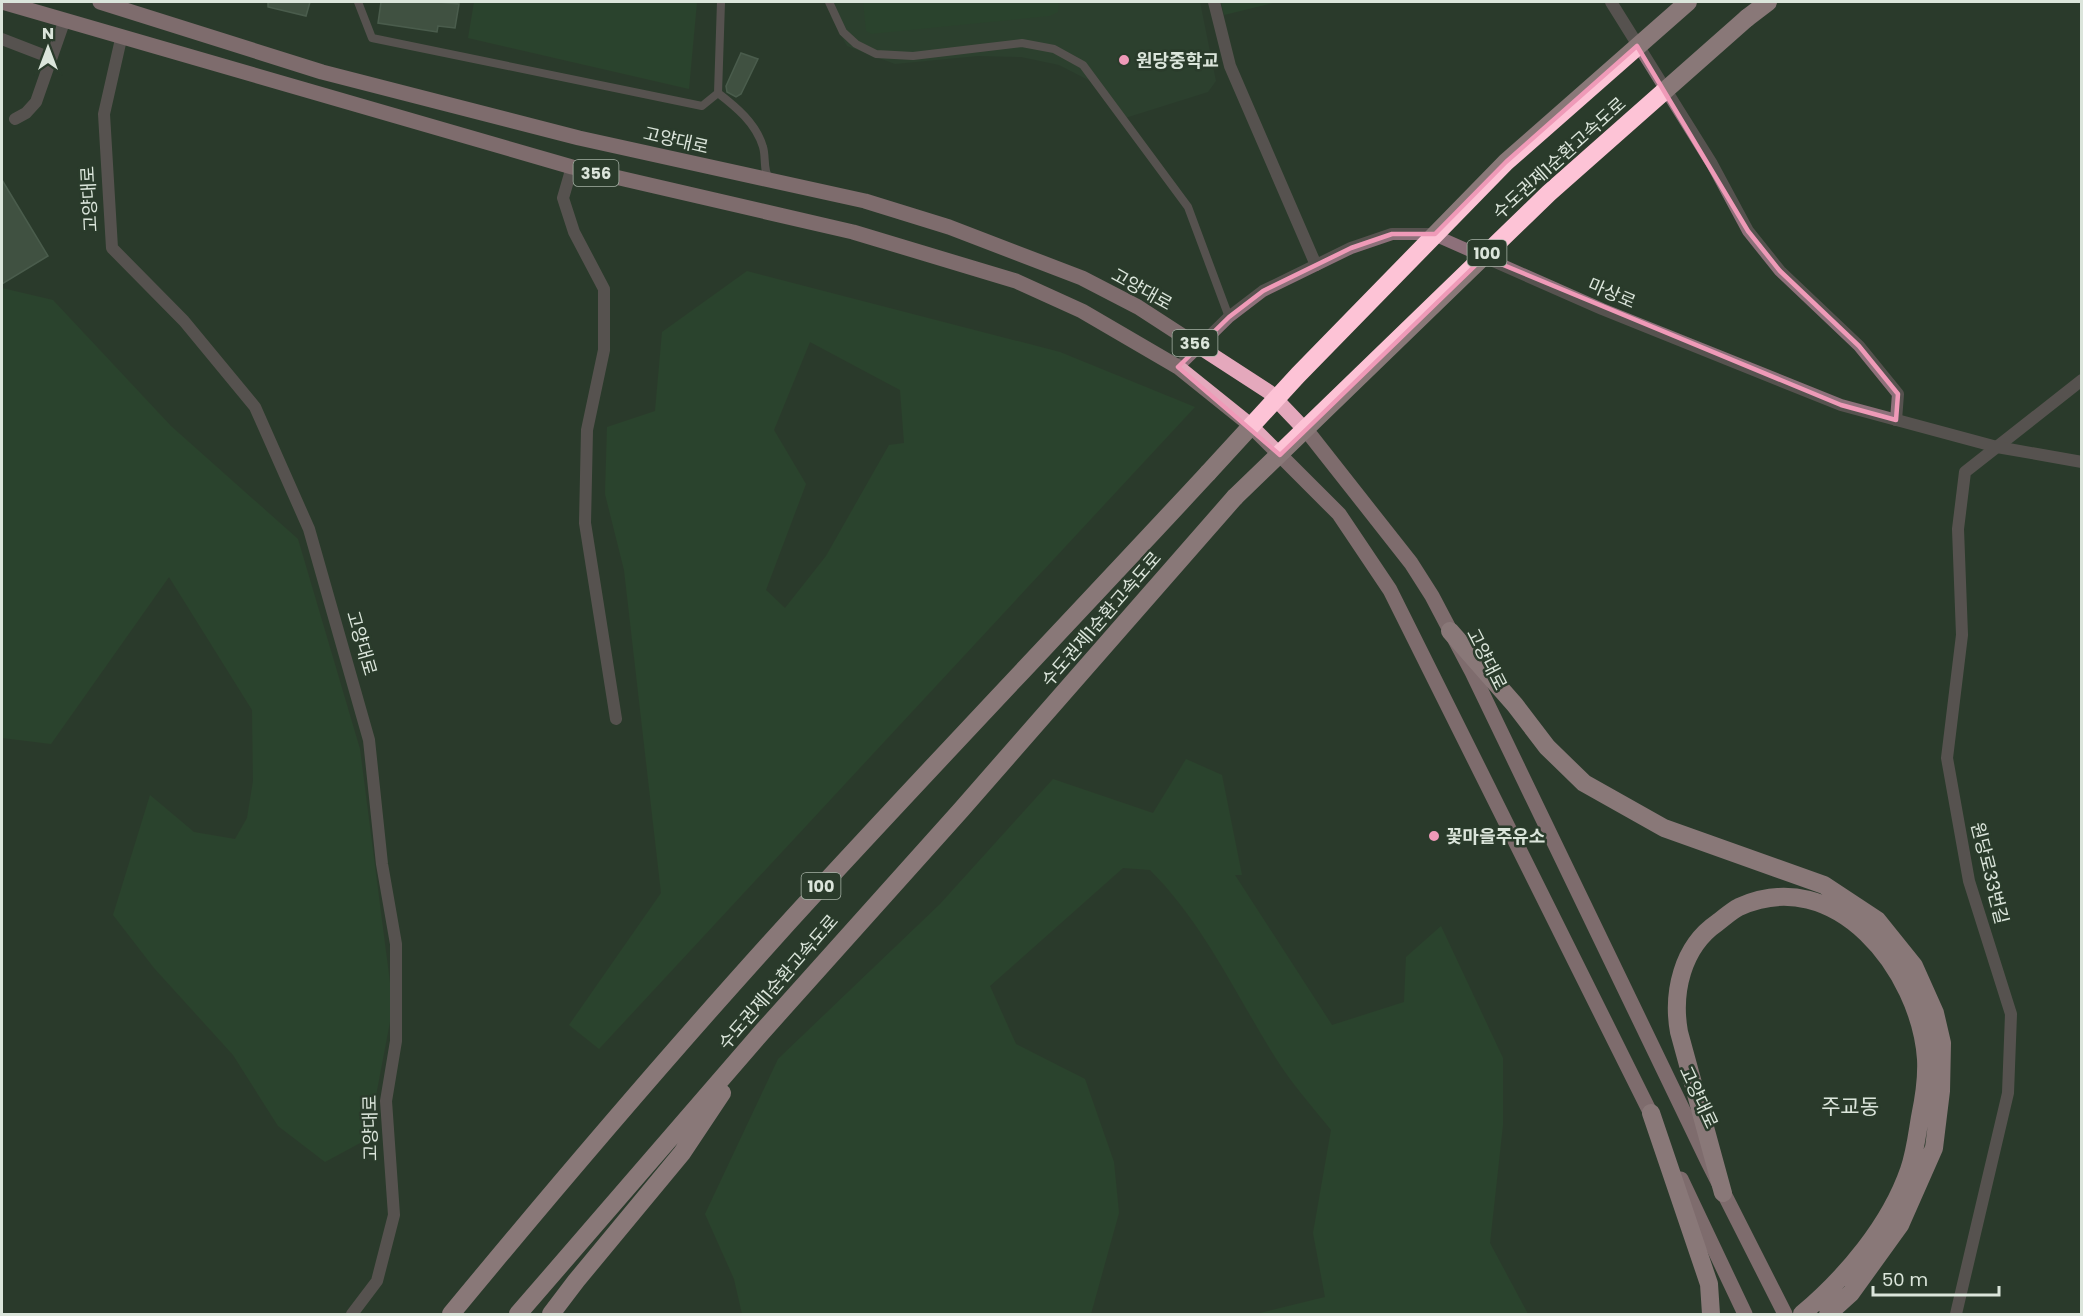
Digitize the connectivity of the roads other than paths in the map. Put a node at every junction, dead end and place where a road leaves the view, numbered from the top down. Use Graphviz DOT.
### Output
graph roads {
  1 [pos="2,2"];
  2 [pos="100,2"];
  3 [pos="358,2"];
  4 [pos="721,2"];
  5 [pos="830,2"];
  6 [pos="1214,2"];
  7 [pos="1611,2"];
  8 [pos="1688,2"];
  9 [pos="1768,2"];
  10 [pos="64,22"];
  11 [pos="2,39"];
  12 [pos="121,39"];
  13 [pos="51,58"];
  14 [pos="718,93"];
  15 [pos="15,119"];
  16 [pos="572,167"];
  17 [pos="772,181"];
  18 [pos="1316,265"];
  19 [pos="1228,317"];
  20 [pos="1199,346"];
  21 [pos="1178,367"];
  22 [pos="2082,380"];
  23 [pos="1896,420"];
  24 [pos="1996,447"];
  25 [pos="2082,462"];
  26 [pos="1450,631"];
  27 [pos="616,718"];
  28 [pos="762,1032"];
  29 [pos="1651,1113"];
  30 [pos="1723,1193"];
  31 [pos="1875,1248"];
  32 [pos="352,1314"];
  33 [pos="451,1314"];
  34 [pos="518,1314"];
  35 [pos="551,1314"];
  36 [pos="1711,1314"];
  37 [pos="1745,1314"];
  38 [pos="1785,1314"];
  39 [pos="1802,1314"];
  40 [pos="1827,1314"];
  41 [pos="1956,1314"];
  1 -- 10 [label="main road, 356"];
  2 -- 17 [label="main road, 고양대로 / 356"];
  3 -- 14 [label="lane"];
  4 -- 14 [label="lane"];
  5 -- 19 [label="lane"];
  6 -- 18 [label="street"];
  7 -- 23 [label="street"];
  8 -- 33 [label="highway, 수도권제1순환고속도로 / 100, bridge"];
  9 -- 28 [label="highway, 수도권제1순환고속도로 / 100, bridge"];
  10 -- 12 [label="main road, 356"];
  10 -- 13 [label="street"];
  11 -- 13 [label="street"];
  12 -- 16 [label="main road, 356"];
  12 -- 32 [label="street, 고양대로"];
  13 -- 15 [label="street"];
  14 -- 17 [label="lane"];
  16 -- 21 [label="main road, 356"];
  16 -- 27 [label="street"];
  17 -- 20 [label="main road, 고양대로 / 356"];
  18 -- 19 [label="street, 마상로"];
  18 -- 23 [label="street, 마상로"];
  19 -- 20 [label="street, 마상로"];
  20 -- 21 [label="street, 마상로"];
  20 -- 26 [label="main road, 고양대로 / 356"];
  21 -- 29 [label="main road, 356"];
  22 -- 24 [label="street"];
  23 -- 24 [label="street, 마상로"];
  24 -- 25 [label="street, 마상로"];
  24 -- 41 [label="street, 원당로33번길"];
  26 -- 30 [label="main road, 고양대로 / 356"];
  26 -- 31 [label="highway"];
  28 -- 34 [label="highway, 수도권제1순환고속도로 / 100"];
  28 -- 35 [label="highway"];
  29 -- 36 [label="highway"];
  29 -- 37 [label="main road, 356"];
  30 -- 31 [label="highway"];
  30 -- 38 [label="main road, 고양대로 / 356"];
  31 -- 39 [label="highway"];
  31 -- 40 [label="highway"];
}
